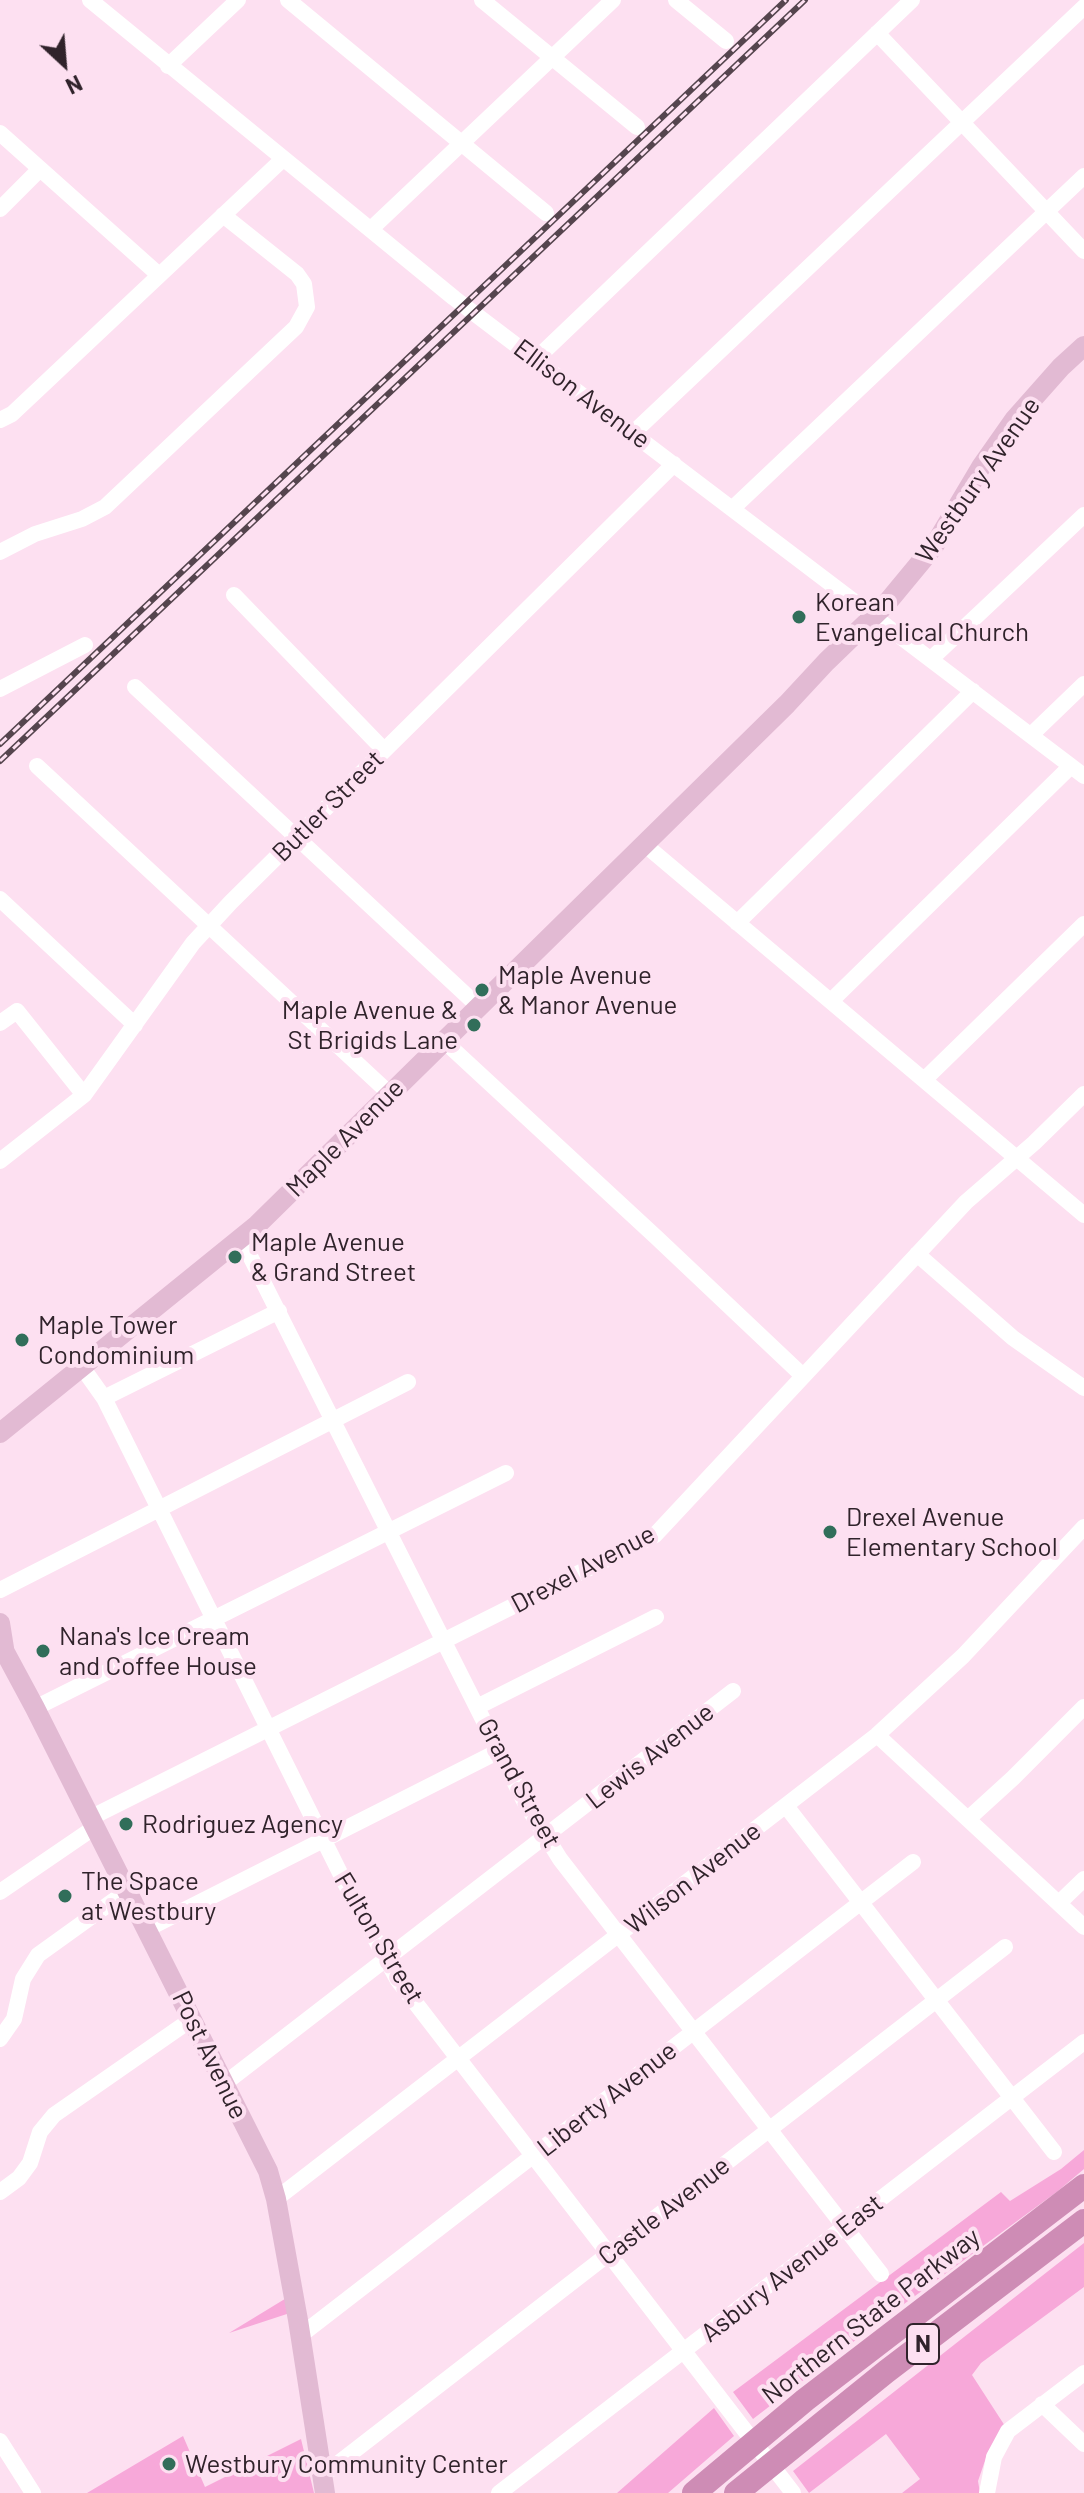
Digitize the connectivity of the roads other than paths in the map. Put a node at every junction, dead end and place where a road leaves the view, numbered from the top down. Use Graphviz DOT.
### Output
graph roads {
  1 [pos="90,0"];
  2 [pos="238,0"];
  3 [pos="288,0"];
  4 [pos="482,0"];
  5 [pos="613,0"];
  6 [pos="676,0"];
  7 [pos="912,0"];
  8 [pos="1084,7"];
  9 [pos="877,33"];
  10 [pos="726,41"];
  11 [pos="552,57"];
  12 [pos="168,66"];
  13 [pos="962,122"];
  14 [pos="637,127"];
  15 [pos="0,133"];
  16 [pos="462,142"];
  17 [pos="283,159"];
  18 [pos="40,169"];
  19 [pos="1084,176"];
  20 [pos="0,209"];
  21 [pos="1046,212"];
  22 [pos="546,213"];
  23 [pos="223,215"];
  24 [pos="371,229"];
  25 [pos="1084,251"];
  26 [pos="159,275"];
  27 [pos="1084,346"];
  28 [pos="536,359"];
  29 [pos="0,420"];
  30 [pos="633,433"];
  31 [pos="674,464"];
  32 [pos="733,508"];
  33 [pos="1084,515"];
  34 [pos="0,552"];
  35 [pos="234,595"];
  36 [pos="873,615"];
  37 [pos="85,645"];
  38 [pos="931,659"];
  39 [pos="1084,684"];
  40 [pos="135,687"];
  41 [pos="0,689"];
  42 [pos="973,691"];
  43 [pos="1031,735"];
  44 [pos="384,750"];
  45 [pos="37,766"];
  46 [pos="1078,771"];
  47 [pos="296,838"];
  48 [pos="644,844"];
  49 [pos="0,899"];
  50 [pos="737,923"];
  51 [pos="1084,924"];
  52 [pos="210,926"];
  53 [pos="831,1001"];
  54 [pos="479,1007"];
  55 [pos="0,1023"];
  56 [pos="135,1025"];
  57 [pos="444,1041"];
  58 [pos="924,1080"];
  59 [pos="390,1094"];
  60 [pos="1084,1094"];
  61 [pos="84,1095"];
  62 [pos="1016,1158"];
  63 [pos="0,1161"];
  64 [pos="1084,1215"];
  65 [pos="241,1238"];
  66 [pos="917,1254"];
  67 [pos="279,1311"];
  68 [pos="82,1367"];
  69 [pos="803,1376"];
  70 [pos="408,1382"];
  71 [pos="1084,1388"];
  72 [pos="104,1398"];
  73 [pos="334,1421"];
  74 [pos="0,1433"];
  75 [pos="506,1473"];
  76 [pos="158,1510"];
  77 [pos="1084,1527"];
  78 [pos="389,1531"];
  79 [pos="0,1590"];
  80 [pos="656,1617"];
  81 [pos="213,1619"];
  82 [pos="0,1623"];
  83 [pos="444,1642"];
  84 [pos="1,1647"];
  85 [pos="733,1691"];
  86 [pos="477,1707"];
  87 [pos="1084,1707"];
  88 [pos="35,1708"];
  89 [pos="268,1730"];
  90 [pos="877,1735"];
  91 [pos="499,1751"];
  92 [pos="786,1806"];
  93 [pos="968,1819"];
  94 [pos="92,1822"];
  95 [pos="546,1836"];
  96 [pos="323,1840"];
  97 [pos="913,1862"];
  98 [pos="1084,1879"];
  99 [pos="127,1891"];
  100 [pos="0,1892"];
  101 [pos="861,1903"];
  102 [pos="1059,1903"];
  103 [pos="1084,1927"];
  104 [pos="147,1929"];
  105 [pos="619,1935"];
  106 [pos="1005,1947"];
  107 [pos="387,1959"];
  108 [pos="936,2000"];
  109 [pos="192,2019"];
  110 [pos="694,2033"];
  111 [pos="0,2039"];
  112 [pos="1084,2042"];
  113 [pos="458,2058"];
  114 [pos="224,2084"];
  115 [pos="1012,2098"];
  116 [pos="769,2130"];
  117 [pos="1054,2152"];
  118 [pos="533,2156"];
  119 [pos="1084,2186"];
  120 [pos="0,2192"];
  121 [pos="276,2199"];
  122 [pos="1084,2221"];
  123 [pos="844,2228"];
  124 [pos="609,2253"];
  125 [pos="881,2274"];
  126 [pos="301,2335"];
  127 [pos="684,2351"];
  128 [pos="1084,2373"];
  129 [pos="1042,2404"];
  130 [pos="0,2441"];
  131 [pos="1084,2444"];
  132 [pos="715,2475"];
  133 [pos="324,2484"];
  134 [pos="790,2488"];
  135 [pos="27,2491"];
  136 [pos="499,2493"];
  137 [pos="685,2493"];
  138 [pos="694,2493"];
  139 [pos="736,2493"];
  140 [pos="987,2493"];
  1 -- 12 [label="street, Ellison Avenue"];
  2 -- 12 [label="street"];
  3 -- 16 [label="street"];
  4 -- 11 [label="street"];
  5 -- 11 [label="street"];
  6 -- 10 [label="street"];
  7 -- 9 [label="street"];
  8 -- 13 [label="street"];
  9 -- 13 [label="street"];
  9 -- 28 [label="street"];
  11 -- 14 [label="street"];
  11 -- 16 [label="street"];
  12 -- 17 [label="street, Ellison Avenue"];
  13 -- 21 [label="street"];
  13 -- 30 [label="street"];
  15 -- 18 [label="street"];
  16 -- 22 [label="street"];
  16 -- 24 [label="street"];
  17 -- 23 [label="street"];
  17 -- 24 [label="street, Ellison Avenue"];
  18 -- 20 [label="street"];
  18 -- 26 [label="street"];
  19 -- 21 [label="street"];
  21 -- 25 [label="street"];
  21 -- 32 [label="street"];
  23 -- 26 [label="street"];
  23 -- 34 [label="street"];
  24 -- 28 [label="street, Ellison Avenue"];
  26 -- 29 [label="street"];
  27 -- 36 [label="main road, Westbury Avenue"];
  28 -- 30 [label="street, Ellison Avenue"];
  30 -- 31 [label="street, Ellison Avenue"];
  31 -- 32 [label="street, Ellison Avenue"];
  31 -- 44 [label="street, Butler Street"];
  32 -- 36 [label="street, Ellison Avenue"];
  33 -- 38 [label="street"];
  35 -- 44 [label="street"];
  36 -- 38 [label="street, Ellison Avenue"];
  36 -- 48 [label="main road, Maple Avenue"];
  37 -- 41 [label="street"];
  38 -- 42 [label="street, Ellison Avenue"];
  39 -- 43 [label="street"];
  40 -- 47 [label="street"];
  42 -- 43 [label="street, Ellison Avenue"];
  42 -- 50 [label="street"];
  43 -- 46 [label="street, Ellison Avenue"];
  44 -- 47 [label="street, Butler Street"];
  45 -- 52 [label="street"];
  46 -- 53 [label="street"];
  47 -- 52 [label="street, Butler Street"];
  47 -- 54 [label="street"];
  48 -- 50 [label="street"];
  48 -- 54 [label="main road, Maple Avenue"];
  49 -- 56 [label="street"];
  50 -- 53 [label="street"];
  51 -- 58 [label="street"];
  52 -- 56 [label="street, Butler Street"];
  52 -- 59 [label="street"];
  53 -- 58 [label="street"];
  54 -- 57 [label="main road, Maple Avenue"];
  55 -- 61 [label="street"];
  56 -- 61 [label="street, Butler Street"];
  57 -- 59 [label="main road, Maple Avenue"];
  57 -- 69 [label="street"];
  58 -- 62 [label="street"];
  59 -- 65 [label="main road, Maple Avenue"];
  60 -- 62 [label="street, Drexel Avenue"];
  61 -- 63 [label="street, Butler Street"];
  62 -- 64 [label="street"];
  62 -- 66 [label="street, Drexel Avenue"];
  65 -- 67 [label="street, Grand Street"];
  65 -- 68 [label="main road, Maple Avenue"];
  66 -- 69 [label="street, Drexel Avenue"];
  66 -- 71 [label="street"];
  67 -- 72 [label="street"];
  67 -- 73 [label="street, Grand Street"];
  68 -- 72 [label="street, Fulton Street"];
  68 -- 74 [label="main road, Maple Avenue"];
  69 -- 83 [label="street, Drexel Avenue"];
  70 -- 73 [label="street"];
  72 -- 76 [label="street, Fulton Street"];
  73 -- 76 [label="street"];
  73 -- 78 [label="street, Grand Street"];
  75 -- 78 [label="street"];
  76 -- 79 [label="street"];
  76 -- 81 [label="street, Fulton Street"];
  77 -- 90 [label="street, Wilson Avenue"];
  78 -- 81 [label="street"];
  78 -- 83 [label="street, Grand Street"];
  80 -- 86 [label="street"];
  81 -- 88 [label="street"];
  81 -- 89 [label="street, Fulton Street"];
  82 -- 84 [label="main road, Post Avenue"];
  83 -- 86 [label="street, Grand Street"];
  83 -- 89 [label="street, Drexel Avenue"];
  84 -- 88 [label="main road, Post Avenue"];
  85 -- 95 [label="street, Lewis Avenue"];
  86 -- 91 [label="street, Grand Street"];
  87 -- 93 [label="street"];
  88 -- 94 [label="main road, Post Avenue"];
  89 -- 94 [label="street, Drexel Avenue"];
  89 -- 96 [label="street, Fulton Street"];
  90 -- 92 [label="street, Wilson Avenue"];
  90 -- 93 [label="street"];
  91 -- 95 [label="street, Grand Street"];
  91 -- 96 [label="street"];
  92 -- 101 [label="street"];
  92 -- 105 [label="street, Wilson Avenue"];
  93 -- 102 [label="street"];
  94 -- 99 [label="main road, Post Avenue"];
  94 -- 100 [label="street, Drexel Avenue"];
  95 -- 105 [label="street, Grand Street"];
  95 -- 107 [label="street, Lewis Avenue"];
  96 -- 104 [label="street"];
  96 -- 107 [label="street, Fulton Street"];
  97 -- 101 [label="street, Liberty Avenue"];
  98 -- 102 [label="street"];
  99 -- 104 [label="main road, Post Avenue"];
  99 -- 111 [label="street"];
  101 -- 108 [label="street"];
  101 -- 110 [label="street, Liberty Avenue"];
  102 -- 103 [label="street"];
  104 -- 109 [label="main road, Post Avenue"];
  105 -- 110 [label="street, Grand Street"];
  105 -- 113 [label="street, Wilson Avenue"];
  106 -- 108 [label="street, Castle Avenue"];
  107 -- 113 [label="street, Fulton Street"];
  107 -- 114 [label="street, Lewis Avenue"];
  108 -- 115 [label="street"];
  108 -- 116 [label="street, Castle Avenue"];
  109 -- 114 [label="main road, Post Avenue"];
  109 -- 120 [label="street"];
  110 -- 116 [label="street, Grand Street"];
  110 -- 118 [label="street, Liberty Avenue"];
  112 -- 115 [label="street, Asbury Avenue East"];
  113 -- 118 [label="street, Fulton Street"];
  113 -- 121 [label="street, Wilson Avenue"];
  114 -- 121 [label="main road, Post Avenue"];
  115 -- 117 [label="street"];
  115 -- 123 [label="street, Asbury Avenue East"];
  116 -- 123 [label="street, Grand Street"];
  116 -- 124 [label="street, Castle Avenue"];
  118 -- 124 [label="street, Fulton Street"];
  118 -- 126 [label="street, Liberty Avenue"];
  119 -- 132 [label="highway, Northern State Parkway / N"];
  121 -- 126 [label="main road, Post Avenue"];
  122 -- 139 [label="highway, Northern State Parkway / N"];
  123 -- 125 [label="street, Grand Street"];
  123 -- 127 [label="street, Asbury Avenue East"];
  124 -- 127 [label="street, Fulton Street"];
  124 -- 133 [label="street, Castle Avenue"];
  126 -- 133 [label="main road, Post Avenue"];
  127 -- 134 [label="street, Fulton Street"];
  127 -- 136 [label="street, Asbury Avenue East"];
  128 -- 129 [label="street"];
  129 -- 131 [label="street"];
  129 -- 140 [label="street"];
  130 -- 135 [label="street"];
  132 -- 137 [label="highway"];
  132 -- 138 [label="highway, Northern State Parkway / N"];
}
